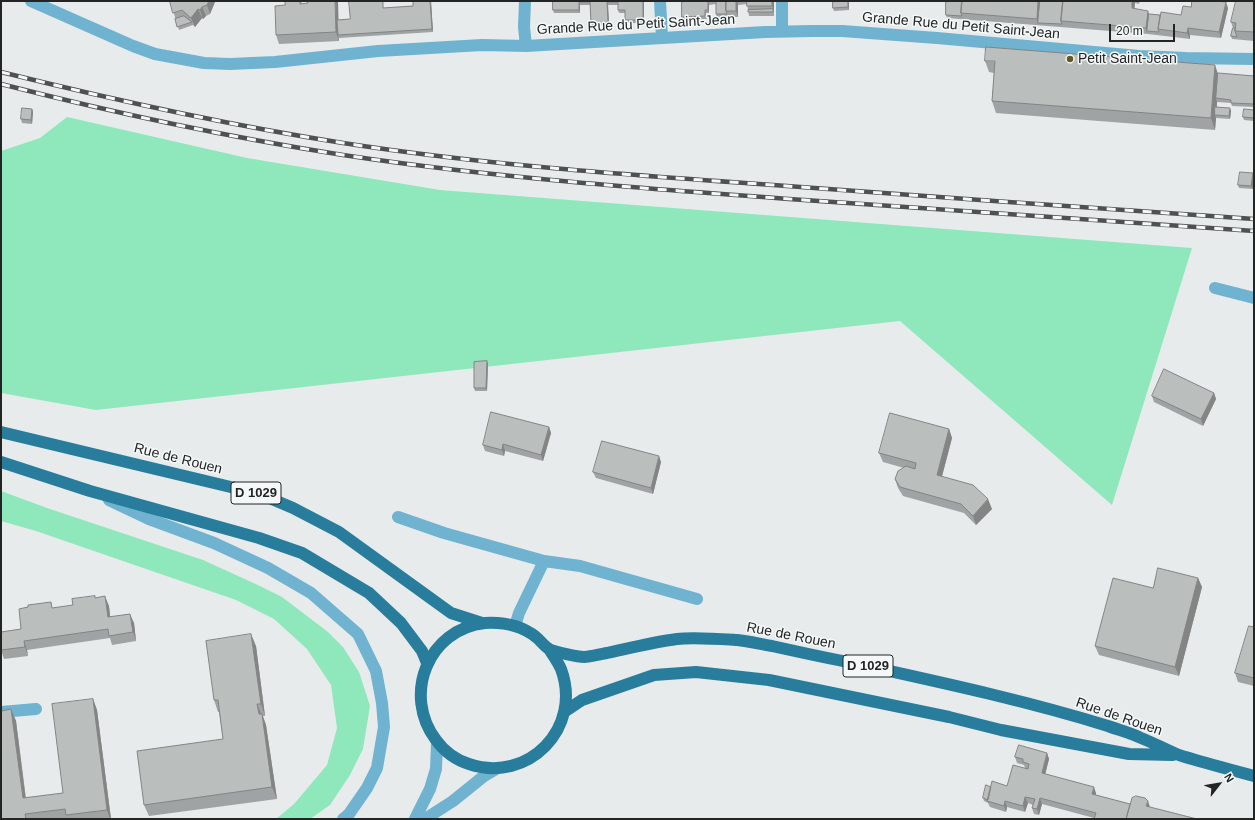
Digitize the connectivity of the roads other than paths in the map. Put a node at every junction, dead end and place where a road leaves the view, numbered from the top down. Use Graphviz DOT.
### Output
graph roads {
  1 [pos="31,1"];
  2 [pos="525,1"];
  3 [pos="660,1"];
  4 [pos="782,1"];
  5 [pos="782,31"];
  6 [pos="662,38"];
  7 [pos="526,46"];
  8 [pos="1254,59"];
  9 [pos="1215,288"];
  10 [pos="1254,298"];
  11 [pos="1,432"];
  12 [pos="1,462"];
  13 [pos="90,491"];
  14 [pos="398,517"];
  15 [pos="544,561"];
  16 [pos="697,599"];
  17 [pos="483,623"];
  18 [pos="515,626"];
  19 [pos="549,649"];
  20 [pos="427,664"];
  21 [pos="36,709"];
  22 [pos="1,712"];
  23 [pos="564,712"];
  24 [pos="437,743"];
  25 [pos="1179,755"];
  26 [pos="496,769"];
  27 [pos="1254,776"];
  28 [pos="343,819"];
  29 [pos="415,819"];
  30 [pos="424,819"];
  1 -- 7 [label="street, Grande Rue du Petit Saint-Jean"];
  2 -- 7 [label="street"];
  3 -- 6 [label="street"];
  4 -- 5 [label="street"];
  5 -- 6 [label="street, Grande Rue du Petit Saint-Jean"];
  5 -- 8 [label="street, Grande Rue du Petit Saint-Jean"];
  6 -- 7 [label="street, Grande Rue du Petit Saint-Jean"];
  9 -- 10 [label="street"];
  11 -- 17 [label="main road, Rue de Rouen / D 1029"];
  12 -- 13 [label="main road"];
  13 -- 20 [label="main road"];
  13 -- 28 [label="street"];
  14 -- 15 [label="street"];
  15 -- 16 [label="street"];
  15 -- 18 [label="street"];
  17 -- 18 [label="main road"];
  17 -- 20 [label="main road"];
  18 -- 19 [label="main road"];
  19 -- 23 [label="main road"];
  19 -- 25 [label="main road, Rue de Rouen / D 1029"];
  20 -- 24 [label="main road"];
  21 -- 22 [label="street"];
  23 -- 25 [label="main road, Rue de Rouen / D 1029"];
  23 -- 26 [label="main road"];
  24 -- 26 [label="main road"];
  24 -- 29 [label="street"];
  25 -- 27 [label="main road, D 1029"];
  26 -- 30 [label="street"];
}
